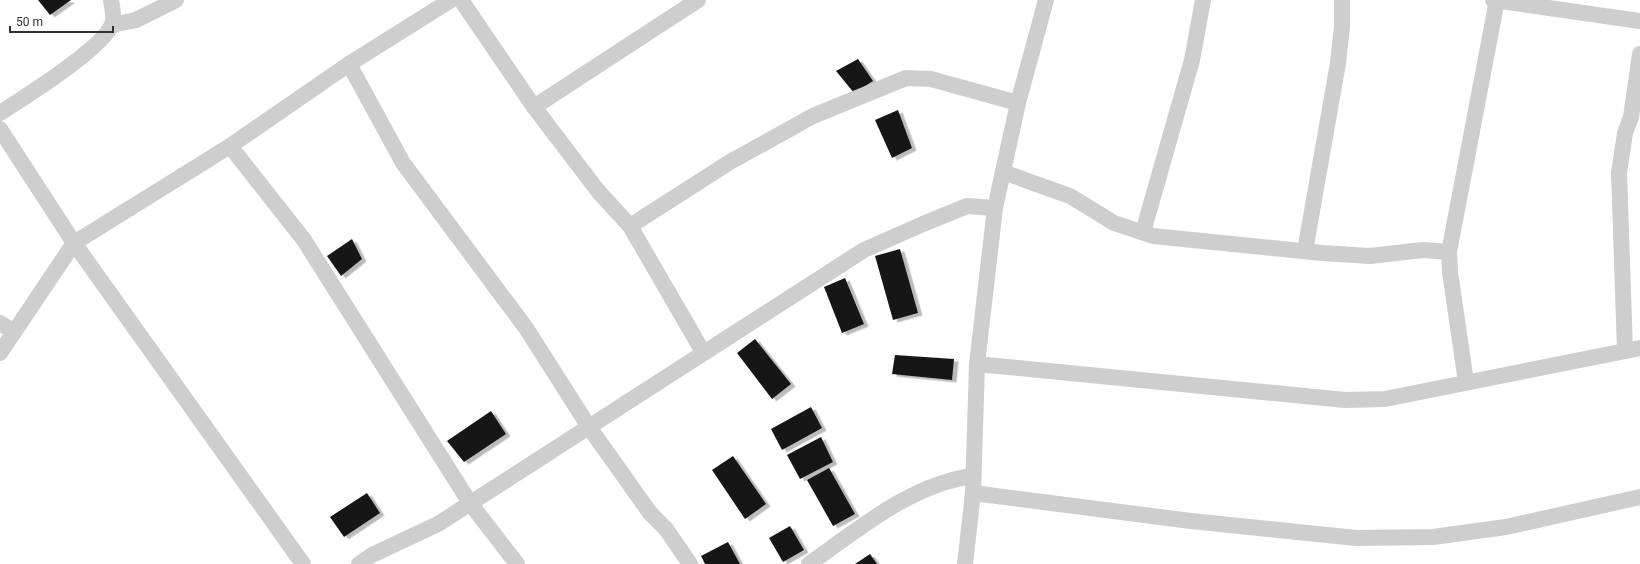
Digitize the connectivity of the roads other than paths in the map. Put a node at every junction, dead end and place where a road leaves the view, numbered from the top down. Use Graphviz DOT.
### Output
graph roads {
  1 [pos="111,0"];
  2 [pos="176,0"];
  3 [pos="451,0"];
  4 [pos="461,0"];
  5 [pos="698,0"];
  6 [pos="1046,0"];
  7 [pos="1203,0"];
  8 [pos="1342,0"];
  9 [pos="1496,0"];
  10 [pos="1640,21"];
  11 [pos="112,25"];
  12 [pos="1640,54"];
  13 [pos="349,64"];
  14 [pos="1018,104"];
  15 [pos="534,107"];
  16 [pos="0,113"];
  17 [pos="0,129"];
  18 [pos="230,146"];
  19 [pos="1003,172"];
  20 [pos="994,208"];
  21 [pos="630,226"];
  22 [pos="1143,232"];
  23 [pos="74,243"];
  24 [pos="1305,252"];
  25 [pos="1449,252"];
  26 [pos="0,324"];
  27 [pos="14,332"];
  28 [pos="1633,349"];
  29 [pos="703,352"];
  30 [pos="0,353"];
  31 [pos="977,364"];
  32 [pos="1466,382"];
  33 [pos="590,427"];
  34 [pos="972,476"];
  35 [pos="973,493"];
  36 [pos="1640,497"];
  37 [pos="470,503"];
  38 [pos="303,564"];
  39 [pos="359,564"];
  40 [pos="517,564"];
  41 [pos="690,564"];
  42 [pos="809,564"];
  43 [pos="965,564"];
  1 -- 11 [label="street"];
  2 -- 11 [label="street"];
  3 -- 13 [label="street"];
  4 -- 15 [label="street"];
  5 -- 15 [label="street"];
  6 -- 14 [label="street"];
  7 -- 22 [label="street"];
  8 -- 24 [label="street"];
  9 -- 10 [label="street"];
  9 -- 25 [label="street"];
  11 -- 16 [label="street"];
  12 -- 28 [label="street"];
  13 -- 18 [label="street"];
  13 -- 33 [label="street"];
  14 -- 19 [label="street"];
  14 -- 21 [label="street"];
  15 -- 21 [label="street"];
  17 -- 23 [label="street"];
  18 -- 23 [label="street"];
  18 -- 37 [label="street"];
  19 -- 20 [label="street"];
  19 -- 22 [label="street"];
  20 -- 29 [label="street"];
  20 -- 31 [label="street"];
  21 -- 29 [label="street"];
  22 -- 24 [label="street"];
  23 -- 27 [label="street"];
  23 -- 38 [label="street"];
  24 -- 25 [label="street"];
  25 -- 32 [label="street"];
  26 -- 27 [label="street"];
  27 -- 30 [label="street"];
  28 -- 32 [label="street"];
  29 -- 33 [label="street"];
  31 -- 32 [label="street"];
  31 -- 34 [label="street"];
  33 -- 37 [label="street"];
  33 -- 41 [label="street"];
  34 -- 35 [label="street"];
  34 -- 42 [label="street"];
  35 -- 36 [label="street"];
  35 -- 43 [label="street"];
  37 -- 39 [label="street"];
  37 -- 40 [label="street"];
}
